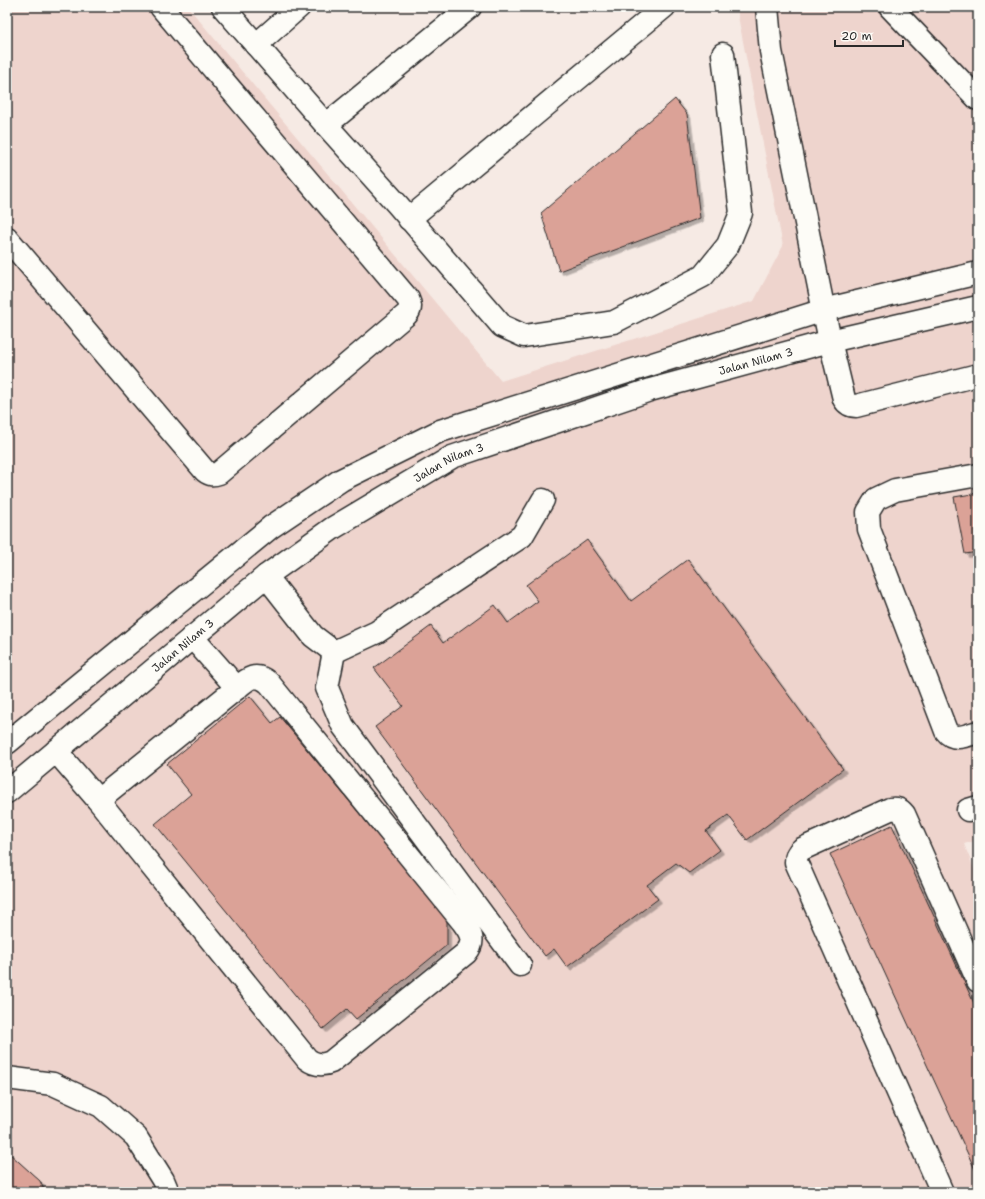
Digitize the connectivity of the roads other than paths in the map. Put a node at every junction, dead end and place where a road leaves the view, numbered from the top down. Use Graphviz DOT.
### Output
graph roads {
  1 [pos="161,7"];
  2 [pos="223,7"];
  3 [pos="299,7"];
  4 [pos="470,7"];
  5 [pos="664,7"];
  6 [pos="767,7"];
  7 [pos="890,7"];
  8 [pos="256,45"];
  9 [pos="723,54"];
  10 [pos="978,99"];
  11 [pos="326,125"];
  12 [pos="409,218"];
  13 [pos="7,238"];
  14 [pos="978,273"];
  15 [pos="978,307"];
  16 [pos="824,310"];
  17 [pos="830,341"];
  18 [pos="978,375"];
  19 [pos="978,475"];
  20 [pos="543,500"];
  21 [pos="266,576"];
  22 [pos="192,637"];
  23 [pos="334,652"];
  24 [pos="237,688"];
  25 [pos="978,732"];
  26 [pos="7,743"];
  27 [pos="56,751"];
  28 [pos="7,792"];
  29 [pos="98,800"];
  30 [pos="520,965"];
  31 [pos="978,981"];
  32 [pos="7,1078"];
  33 [pos="168,1192"];
  34 [pos="942,1192"];
  1 -- 13 [label="street"];
  2 -- 8 [label="street"];
  3 -- 8 [label="street"];
  4 -- 11 [label="street"];
  5 -- 12 [label="street"];
  6 -- 16 [label="street"];
  7 -- 10 [label="street"];
  8 -- 11 [label="street"];
  9 -- 12 [label="street"];
  11 -- 12 [label="street"];
  14 -- 16 [label="street"];
  15 -- 17 [label="street, Jalan Nilam 3"];
  16 -- 17 [label="street"];
  16 -- 26 [label="street"];
  17 -- 18 [label="street"];
  17 -- 21 [label="street, Jalan Nilam 3"];
  19 -- 25 [label="street"];
  20 -- 23 [label="street"];
  21 -- 22 [label="street, Jalan Nilam 3"];
  21 -- 23 [label="street"];
  22 -- 24 [label="street"];
  22 -- 27 [label="street, Jalan Nilam 3"];
  23 -- 30 [label="street"];
  24 -- 29 [label="street"];
  24 -- 29 [label="street"];
  27 -- 28 [label="street, Jalan Nilam 3"];
  27 -- 29 [label="street"];
  31 -- 34 [label="street"];
  32 -- 33 [label="street"];
}
